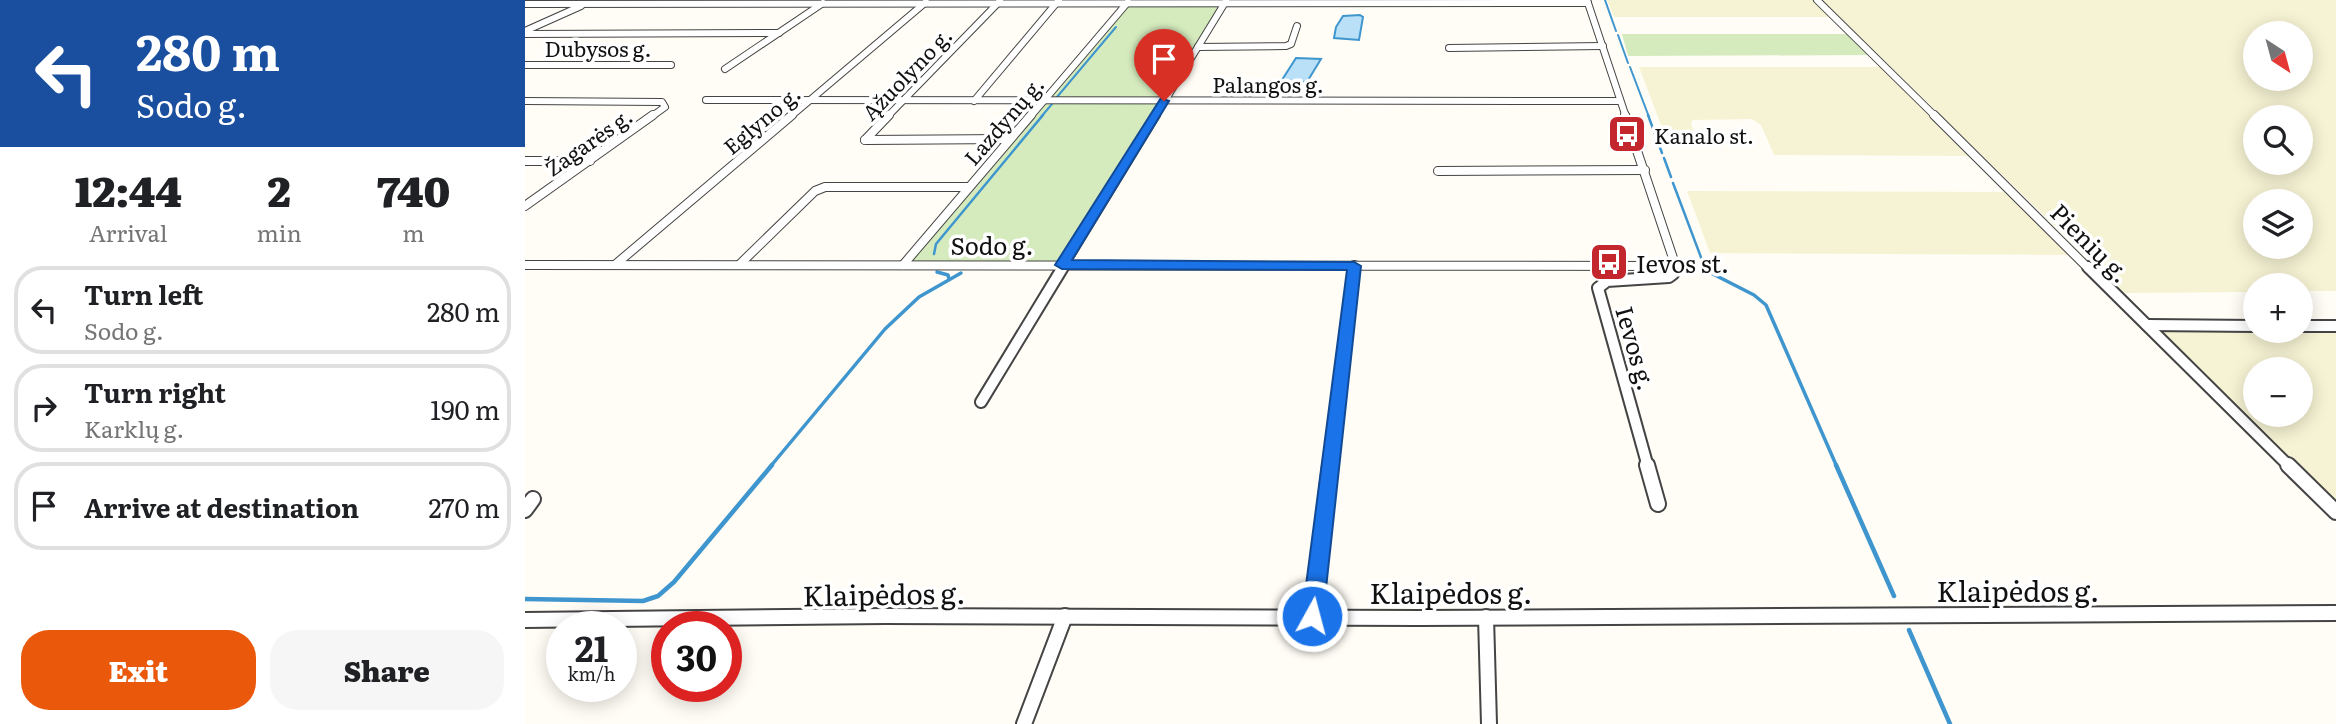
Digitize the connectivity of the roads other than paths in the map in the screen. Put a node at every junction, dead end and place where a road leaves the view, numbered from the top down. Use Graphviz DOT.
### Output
graph roads {
  1 [pos="1817,0"];
  2 [pos="1000,1"];
  3 [pos="1057,1"];
  4 [pos="1587,1"];
  5 [pos="926,2"];
  6 [pos="1129,2"];
  7 [pos="1225,2"];
  8 [pos="823,3"];
  9 [pos="525,4"];
  10 [pos="583,5"];
  11 [pos="1297,26"];
  12 [pos="525,32"];
  13 [pos="779,33"];
  14 [pos="1603,46"];
  15 [pos="1198,47"];
  16 [pos="1449,48"];
  17 [pos="525,65"];
  18 [pos="671,65"];
  19 [pos="725,69"];
  20 [pos="706,100"];
  21 [pos="525,101"];
  22 [pos="974,101"];
  23 [pos="1042,101"];
  24 [pos="1164,101"];
  25 [pos="1620,101"];
  26 [pos="807,102"];
  27 [pos="904,102"];
  28 [pos="1008,139"];
  29 [pos="525,161"];
  30 [pos="590,161"];
  31 [pos="1645,170"];
  32 [pos="1438,171"];
  33 [pos="968,187"];
  34 [pos="525,205"];
  35 [pos="616,264"];
  36 [pos="740,264"];
  37 [pos="525,265"];
  38 [pos="903,265"];
  39 [pos="1062,265"];
  40 [pos="1354,266"];
  41 [pos="1669,266"];
  42 [pos="2147,325"];
  43 [pos="2243,326"];
  44 [pos="2313,326"];
  45 [pos="2336,326"];
  46 [pos="981,402"];
  47 [pos="1658,504"];
  48 [pos="2336,512"];
  49 [pos="2336,613"];
  50 [pos="1065,616"];
  51 [pos="1312,616"];
  52 [pos="1486,617"];
  53 [pos="525,620"];
  54 [pos="1024,724"];
  55 [pos="1489,724"];
  1 -- 42 [label="street, Pienių g."];
  2 -- 3 [label="street"];
  2 -- 5 [label="street"];
  2 -- 27 [label="street, Ąžuolyno g."];
  3 -- 6 [label="street"];
  3 -- 22 [label="street"];
  4 -- 7 [label="street"];
  4 -- 14 [label="street"];
  5 -- 8 [label="street"];
  5 -- 26 [label="street, Eglyno g."];
  6 -- 7 [label="street"];
  6 -- 23 [label="street, Lazdynų g."];
  7 -- 15 [label="street"];
  8 -- 10 [label="street"];
  8 -- 13 [label="street"];
  9 -- 10 [label="street"];
  10 -- 12 [label="street"];
  11 -- 15 [label="street"];
  12 -- 13 [label="street"];
  13 -- 19 [label="street"];
  14 -- 16 [label="street"];
  14 -- 25 [label="street"];
  15 -- 24 [label="street"];
  17 -- 18 [label="street, Dubysos g."];
  20 -- 26 [label="street, Palangos g."];
  21 -- 30 [label="street, Žagarės g."];
  22 -- 23 [label="street, Palangos g."];
  22 -- 27 [label="street, Palangos g."];
  23 -- 24 [label="street, Palangos g."];
  23 -- 28 [label="street, Lazdynų g."];
  24 -- 25 [label="street, Palangos g."];
  24 -- 39 [label="street"];
  25 -- 31 [label="street"];
  26 -- 27 [label="street, Palangos g."];
  26 -- 35 [label="street, Eglyno g."];
  27 -- 28 [label="street, Ąžuolyno g."];
  28 -- 33 [label="street, Lazdynų g."];
  29 -- 30 [label="street"];
  30 -- 34 [label="street, Žagarės g."];
  31 -- 32 [label="street"];
  31 -- 41 [label="street"];
  33 -- 36 [label="street"];
  33 -- 38 [label="street, Lazdynų g."];
  35 -- 36 [label="street, Sodo g."];
  35 -- 37 [label="street, Sodo g."];
  36 -- 38 [label="street, Sodo g."];
  38 -- 39 [label="street, Sodo g."];
  39 -- 40 [label="street, Sodo g."];
  39 -- 46 [label="street"];
  40 -- 41 [label="street, Sodo g."];
  40 -- 51 [label="street"];
  41 -- 47 [label="street, Ievos g."];
  42 -- 43 [label="street"];
  42 -- 48 [label="street, Pienių g."];
  44 -- 45 [label="street"];
  49 -- 52 [label="street, Klaipėdos g."];
  50 -- 51 [label="street, Klaipėdos g."];
  50 -- 53 [label="street, Klaipėdos g."];
  50 -- 54 [label="street"];
  51 -- 52 [label="street, Klaipėdos g."];
  52 -- 55 [label="street"];
}
